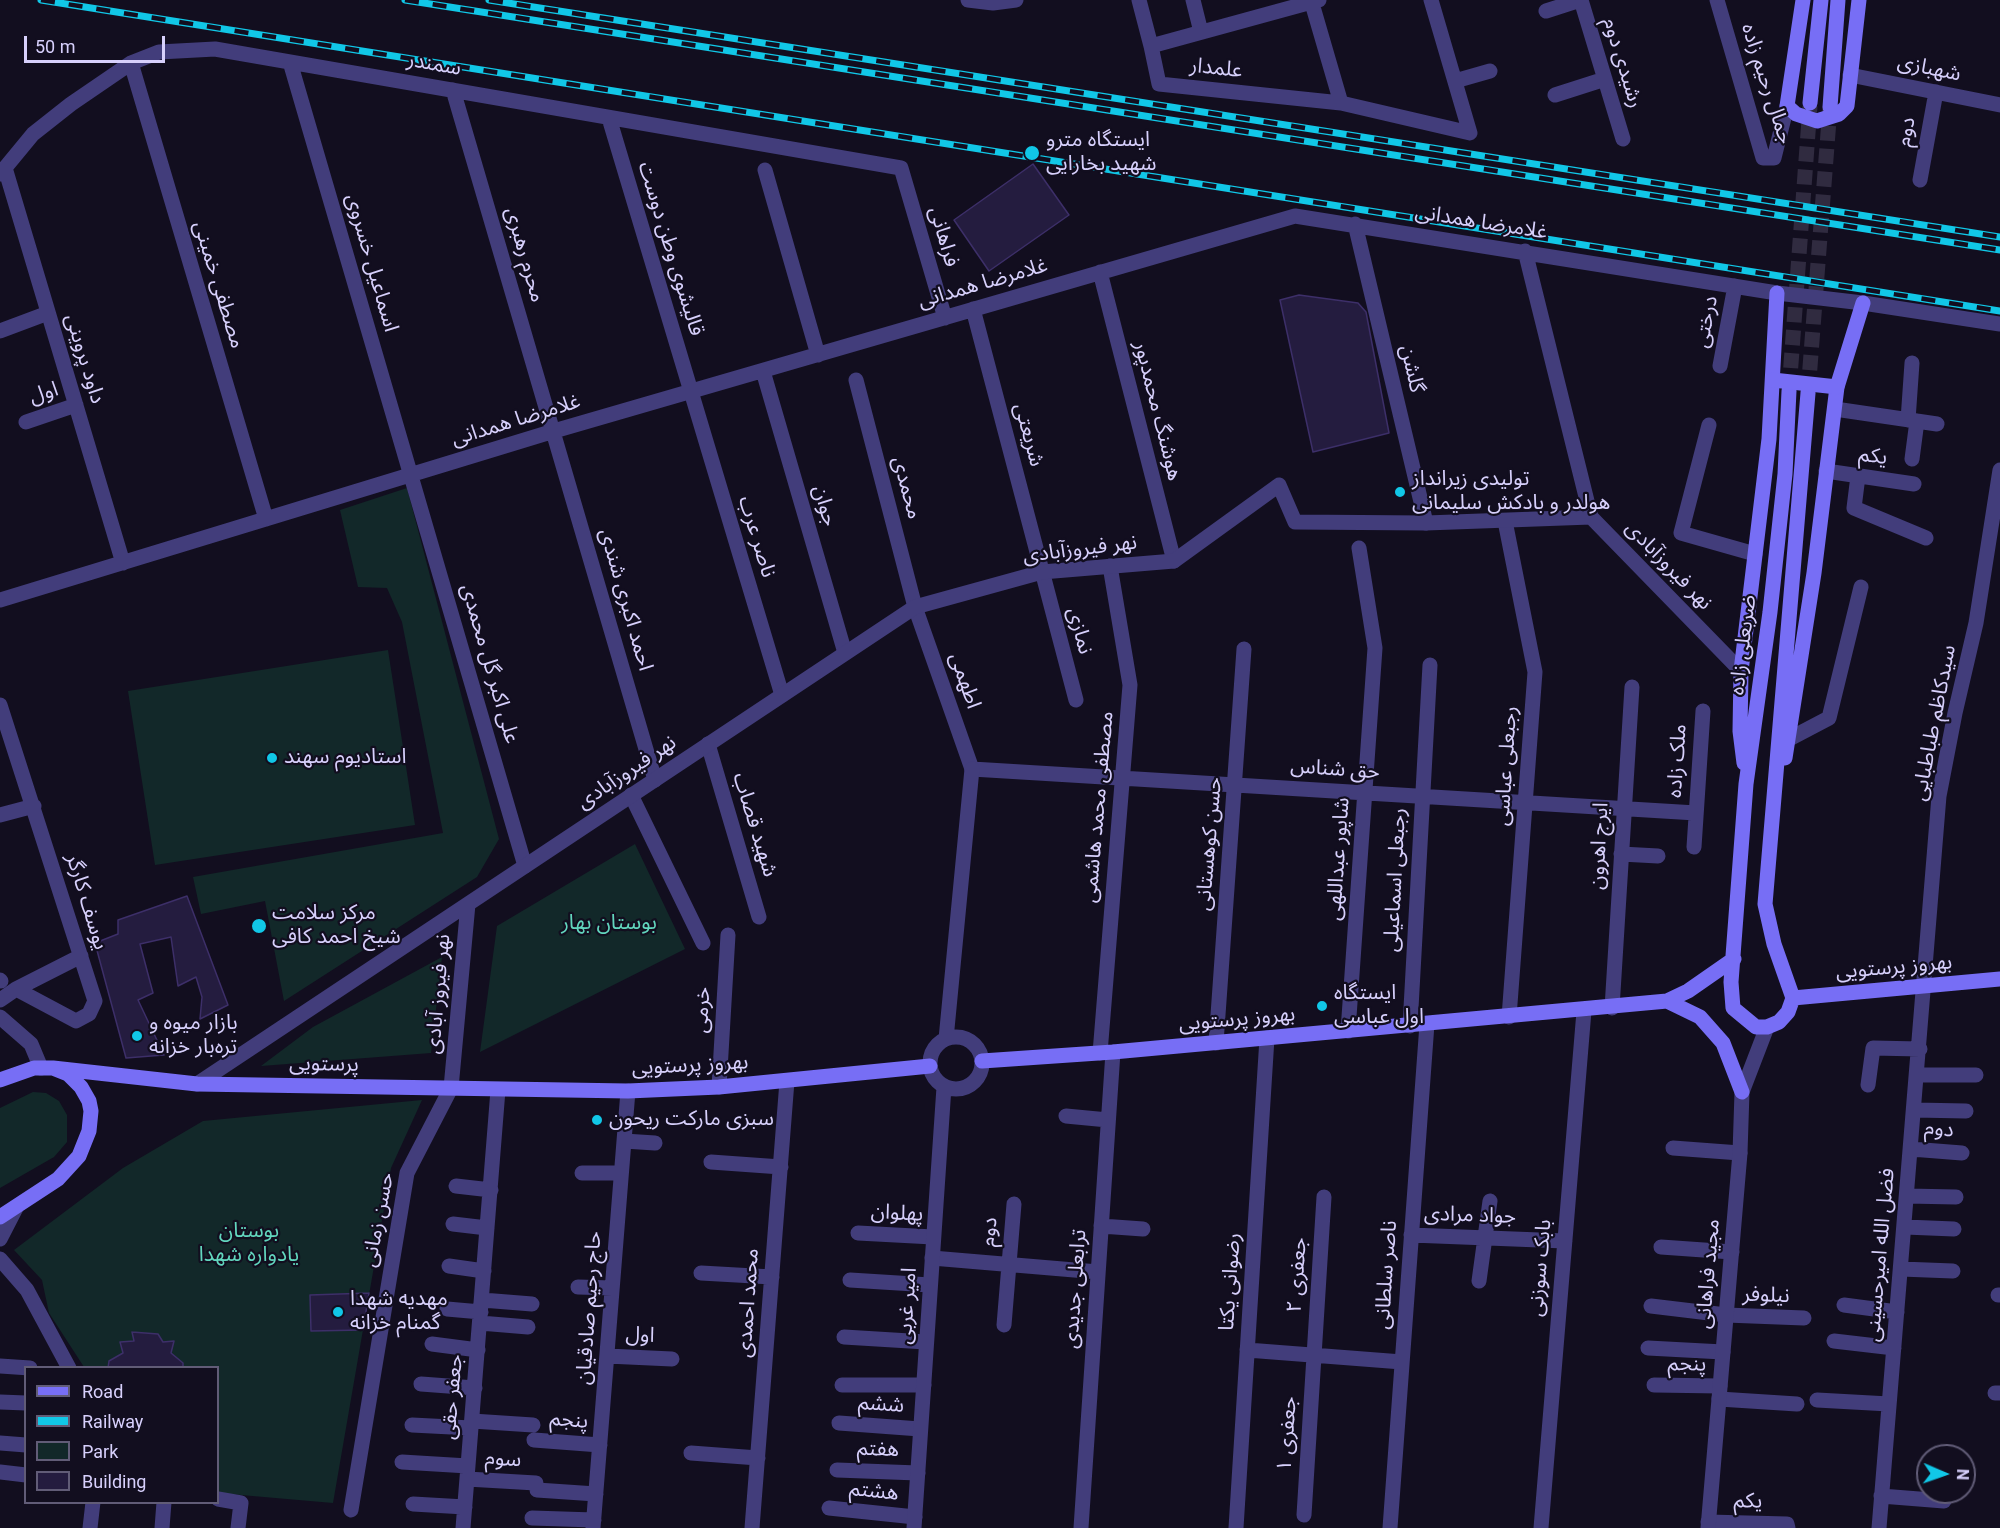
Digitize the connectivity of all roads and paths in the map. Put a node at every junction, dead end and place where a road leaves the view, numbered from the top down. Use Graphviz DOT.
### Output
graph roads {
  1 [pos="968,0"];
  2 [pos="1016,0"];
  3 [pos="1139,0"];
  4 [pos="1193,0"];
  5 [pos="1431,0"];
  6 [pos="1580,0"];
  7 [pos="1717,0"];
  8 [pos="1803,0"];
  9 [pos="1821,0"];
  10 [pos="1838,0"];
  11 [pos="1859,0"];
  12 [pos="1314,1"];
  13 [pos="1546,11"];
  14 [pos="1201,32"];
  15 [pos="1151,46"];
  16 [pos="290,62"];
  17 [pos="131,63"];
  18 [pos="1490,70"];
  19 [pos="1850,75"];
  20 [pos="1605,79"];
  21 [pos="1455,81"];
  22 [pos="453,90"];
  23 [pos="1936,92"];
  24 [pos="1555,95"];
  25 [pos="1341,103"];
  26 [pos="1810,103"];
  27 [pos="2000,105"];
  28 [pos="1787,106"];
  29 [pos="1830,107"];
  30 [pos="609,118"];
  31 [pos="1623,139"];
  32 [pos="901,168"];
  33 [pos="765,170"];
  34 [pos="2,171"];
  35 [pos="1920,180"];
  36 [pos="1355,224"];
  37 [pos="1525,251"];
  38 [pos="1100,272"];
  39 [pos="1735,286"];
  40 [pos="1777,293"];
  41 [pos="1863,303"];
  42 [pos="973,309"];
  43 [pos="48,313"];
  44 [pos="945,318"];
  45 [pos="2000,324"];
  46 [pos="0,331"];
  47 [pos="818,355"];
  48 [pos="1912,363"];
  49 [pos="1720,366"];
  50 [pos="763,371"];
  51 [pos="856,380"];
  52 [pos="1773,380"];
  53 [pos="1837,387"];
  54 [pos="1789,391"];
  55 [pos="691,392"];
  56 [pos="1808,393"];
  57 [pos="76,405"];
  58 [pos="1835,409"];
  59 [pos="1912,420"];
  60 [pos="26,422"];
  61 [pos="1937,424"];
  62 [pos="1709,425"];
  63 [pos="554,431"];
  64 [pos="1911,459"];
  65 [pos="2000,470"];
  66 [pos="1826,471"];
  67 [pos="411,475"];
  68 [pos="1858,476"];
  69 [pos="1914,484"];
  70 [pos="1591,517"];
  71 [pos="266,519"];
  72 [pos="1505,521"];
  73 [pos="1426,523"];
  74 [pos="1926,538"];
  75 [pos="1359,548"];
  76 [pos="1755,554"];
  77 [pos="1174,561"];
  78 [pos="123,563"];
  79 [pos="1110,566"];
  80 [pos="1042,572"];
  81 [pos="1861,587"];
  82 [pos="0,600"];
  83 [pos="915,607"];
  84 [pos="1244,649"];
  85 [pos="845,653"];
  86 [pos="1430,665"];
  87 [pos="1742,671"];
  88 [pos="1632,687"];
  89 [pos="782,695"];
  90 [pos="1076,700"];
  91 [pos="0,705"];
  92 [pos="1703,711"];
  93 [pos="1789,739"];
  94 [pos="708,744"];
  95 [pos="972,769"];
  96 [pos="1123,778"];
  97 [pos="655,780"];
  98 [pos="1746,784"];
  99 [pos="1236,785"];
  100 [pos="1364,793"];
  101 [pos="632,795"];
  102 [pos="1421,797"];
  103 [pos="1526,803"];
  104 [pos="34,806"];
  105 [pos="1773,807"];
  106 [pos="1623,809"];
  107 [pos="1696,813"];
  108 [pos="0,815"];
  109 [pos="1694,847"];
  110 [pos="1621,854"];
  111 [pos="1658,856"];
  112 [pos="525,866"];
  113 [pos="468,904"];
  114 [pos="759,917"];
  115 [pos="728,935"];
  116 [pos="413,940"];
  117 [pos="703,943"];
  118 [pos="81,956"];
  119 [pos="1734,959"];
  120 [pos="2000,979"];
  121 [pos="1926,985"];
  122 [pos="16,989"];
  123 [pos="1793,998"];
  124 [pos="0,1000"];
  125 [pos="1667,1001"];
  126 [pos="1612,1008"];
  127 [pos="1584,1011"];
  128 [pos="0,1017"];
  129 [pos="1509,1017"];
  130 [pos="1427,1024"];
  131 [pos="1410,1026"];
  132 [pos="1767,1027"];
  133 [pos="1348,1031"];
  134 [pos="1267,1038"];
  135 [pos="946,1039"];
  136 [pos="1216,1043"];
  137 [pos="1920,1048"];
  138 [pos="1106,1052"];
  139 [pos="982,1061"];
  140 [pos="930,1066"];
  141 [pos="47,1068"];
  142 [pos="1918,1075"];
  143 [pos="1976,1075"];
  144 [pos="0,1080"];
  145 [pos="787,1081"];
  146 [pos="197,1084"];
  147 [pos="1868,1085"];
  148 [pos="719,1087"];
  149 [pos="944,1087"];
  150 [pos="451,1088"];
  151 [pos="498,1090"];
  152 [pos="628,1091"];
  153 [pos="1742,1092"];
  154 [pos="1915,1110"];
  155 [pos="1966,1111"];
  156 [pos="1066,1116"];
  157 [pos="1108,1120"];
  158 [pos="624,1141"];
  159 [pos="655,1143"];
  160 [pos="1672,1148"];
  161 [pos="1911,1149"];
  162 [pos="1740,1153"];
  163 [pos="1962,1153"];
  164 [pos="711,1162"];
  165 [pos="780,1167"];
  166 [pos="582,1173"];
  167 [pos="621,1173"];
  168 [pos="456,1186"];
  169 [pos="490,1190"];
  170 [pos="1907,1196"];
  171 [pos="1324,1197"];
  172 [pos="1956,1197"];
  173 [pos="1490,1201"];
  174 [pos="1014,1204"];
  175 [pos="16,1208"];
  176 [pos="0,1217"];
  177 [pos="453,1224"];
  178 [pos="1101,1226"];
  179 [pos="1905,1227"];
  180 [pos="487,1228"];
  181 [pos="1143,1229"];
  182 [pos="1954,1229"];
  183 [pos="858,1233"];
  184 [pos="1411,1235"];
  185 [pos="933,1237"];
  186 [pos="1485,1238"];
  187 [pos="0,1239"];
  188 [pos="1564,1241"];
  189 [pos="1661,1247"];
  190 [pos="1732,1252"];
  191 [pos="932,1258"];
  192 [pos="0,1259"];
  193 [pos="1009,1264"];
  194 [pos="448,1266"];
  195 [pos="1901,1269"];
  196 [pos="1953,1270"];
  197 [pos="484,1271"];
  198 [pos="1098,1272"];
  199 [pos="701,1273"];
  200 [pos="772,1277"];
  201 [pos="850,1280"];
  202 [pos="1479,1281"];
  203 [pos="930,1285"];
  204 [pos="578,1287"];
  205 [pos="612,1288"];
  206 [pos="532,1304"];
  207 [pos="1844,1305"];
  208 [pos="1651,1306"];
  209 [pos="447,1309"];
  210 [pos="481,1312"];
  211 [pos="1897,1312"];
  212 [pos="1726,1315"];
  213 [pos="1804,1318"];
  214 [pos="1004,1325"];
  215 [pos="528,1327"];
  216 [pos="844,1337"];
  217 [pos="1834,1341"];
  218 [pos="926,1342"];
  219 [pos="432,1344"];
  220 [pos="1648,1348"];
  221 [pos="1894,1348"];
  222 [pos="478,1350"];
  223 [pos="1247,1350"];
  224 [pos="1723,1352"];
  225 [pos="1314,1355"];
  226 [pos="607,1356"];
  227 [pos="672,1359"];
  228 [pos="1402,1362"];
  229 [pos="0,1366"];
  230 [pos="68,1366"];
  231 [pos="24,1368"];
  232 [pos="421,1384"];
  233 [pos="842,1384"];
  234 [pos="924,1385"];
  235 [pos="1654,1385"];
  236 [pos="475,1388"];
  237 [pos="1719,1392"];
  238 [pos="1817,1400"];
  239 [pos="0,1402"];
  240 [pos="24,1403"];
  241 [pos="1797,1404"];
  242 [pos="1889,1404"];
  243 [pos="839,1423"];
  244 [pos="472,1424"];
  245 [pos="412,1425"];
  246 [pos="921,1429"];
  247 [pos="0,1443"];
  248 [pos="24,1445"];
  249 [pos="600,1445"];
  250 [pos="691,1453"];
  251 [pos="758,1458"];
  252 [pos="402,1462"];
  253 [pos="837,1470"];
  254 [pos="0,1472"];
  255 [pos="468,1472"];
  256 [pos="918,1473"];
  257 [pos="24,1475"];
  258 [pos="596,1494"];
  259 [pos="1881,1496"];
  260 [pos="219,1499"];
  261 [pos="1916,1499"];
  262 [pos="93,1504"];
  263 [pos="164,1504"];
  264 [pos="413,1504"];
  265 [pos="465,1507"];
  266 [pos="829,1508"];
  267 [pos="351,1510"];
  268 [pos="1304,1515"];
  269 [pos="532,1518"];
  270 [pos="915,1523"];
  271 [pos="594,1524"];
  272 [pos="1708,1525"];
  273 [pos="1788,1526"];
  274 [pos="90,1528"];
  275 [pos="162,1528"];
  276 [pos="238,1528"];
  277 [pos="463,1528"];
  278 [pos="752,1528"];
  279 [pos="1081,1528"];
  280 [pos="1236,1528"];
  281 [pos="1390,1528"];
  282 [pos="1541,1528"];
  283 [pos="1879,1528"];
  1 -- 2 [label="street"];
  3 -- 15 [label="street"];
  4 -- 14 [label="street"];
  5 -- 21 [label="street"];
  6 -- 13 [label="street"];
  6 -- 20 [label="street, رشیدی دوم"];
  7 -- 28 [label="street, جمال رحیم زاده"];
  8 -- 28 [label="main road"];
  9 -- 26 [label="main road"];
  10 -- 29 [label="main road"];
  11 -- 19 [label="main road"];
  12 -- 14 [label="street, علمدار"];
  12 -- 25 [label="street"];
  14 -- 15 [label="street, علمدار"];
  15 -- 25 [label="street, علمدار"];
  16 -- 17 [label="street, سمندر"];
  16 -- 22 [label="street, سمندر"];
  16 -- 67 [label="street, اسماعیل خسروی"];
  17 -- 34 [label="street, سمندر"];
  17 -- 71 [label="street, مصطفی خمینی"];
  18 -- 21 [label="street"];
  19 -- 23 [label="street, شهبازی"];
  19 -- 28 [label="main road"];
  20 -- 24 [label="street"];
  20 -- 31 [label="street, رشیدی دوم"];
  21 -- 25 [label="street, علمدار"];
  22 -- 30 [label="street, سمندر"];
  22 -- 63 [label="street, محرم رهبری"];
  23 -- 27 [label="street, شهبازی"];
  23 -- 35 [label="street, دوم"];
  30 -- 32 [label="street, سمندر"];
  30 -- 55 [label="street, قالیشوی وطن دوست"];
  32 -- 44 [label="street, فراهانی"];
  33 -- 47 [label="street"];
  34 -- 43 [label="street, داود پروینی"];
  36 -- 37 [label="street, غلامرضا همدانی"];
  36 -- 38 [label="street, غلامرضا همدانی"];
  36 -- 73 [label="street, گلشن"];
  37 -- 39 [label="street, غلامرضا همدانی"];
  37 -- 70 [label="street"];
  38 -- 42 [label="street, غلامرضا همدانی"];
  38 -- 77 [label="street, هوشنگ محمدپور"];
  39 -- 40 [label="street, غلامرضا همدانی"];
  39 -- 49 [label="street, درختی"];
  40 -- 41 [label="street, غلامرضا همدانی"];
  40 -- 52 [label="main road"];
  41 -- 45 [label="street, غلامرضا همدانی"];
  41 -- 53 [label="main road"];
  42 -- 44 [label="street, غلامرضا همدانی"];
  42 -- 80 [label="street, شریعتی"];
  43 -- 46 [label="street"];
  43 -- 57 [label="street, داود پروینی"];
  44 -- 47 [label="street, غلامرضا همدانی"];
  47 -- 50 [label="street, غلامرضا همدانی"];
  48 -- 59 [label="street"];
  50 -- 55 [label="street, غلامرضا همدانی"];
  50 -- 85 [label="street, جوان"];
  51 -- 83 [label="street, محمدی"];
  52 -- 53 [label="main road, bridge"];
  52 -- 76 [label="main road"];
  53 -- 58 [label="main road"];
  54 -- 98 [label="main road, ضربعلی زاده"];
  55 -- 63 [label="street, غلامرضا همدانی"];
  55 -- 89 [label="street, ناصر عرب"];
  56 -- 105 [label="main road, ضربعلی زاده"];
  57 -- 60 [label="street, اول"];
  57 -- 78 [label="street, داود پروینی"];
  58 -- 59 [label="street"];
  58 -- 66 [label="main road"];
  59 -- 61 [label="street"];
  59 -- 64 [label="street"];
  62 -- 76 [label="street"];
  63 -- 67 [label="street, غلامرضا همدانی"];
  63 -- 97 [label="street, احمد اکبری شندی"];
  65 -- 121 [label="street, سیدکاظم طباطبایی"];
  66 -- 68 [label="street, یکم"];
  66 -- 93 [label="main road"];
  67 -- 71 [label="street, غلامرضا همدانی"];
  67 -- 112 [label="street, علی اکبر گل محمدی"];
  68 -- 69 [label="street, یکم"];
  68 -- 74 [label="street"];
  70 -- 72 [label="street"];
  70 -- 87 [label="street, نهر فیروزآبادی"];
  71 -- 78 [label="street, غلامرضا همدانی"];
  72 -- 73 [label="street"];
  72 -- 103 [label="street, رجبعلی عباسی"];
  73 -- 77 [label="street"];
  75 -- 100 [label="street, شاپور عبداللهی"];
  76 -- 87 [label="main road"];
  77 -- 79 [label="street, نهر فیروزآبادی"];
  78 -- 82 [label="street, غلامرضا همدانی"];
  79 -- 80 [label="street, نهر فیروزآبادی"];
  79 -- 96 [label="street, مصطفی محمد هاشمی"];
  80 -- 83 [label="street, نهر فیروزآبادی"];
  80 -- 90 [label="street, نمازی"];
  81 -- 93 [label="street"];
  83 -- 85 [label="street, نهر فیروزآبادی"];
  83 -- 95 [label="street, اطهمی"];
  84 -- 99 [label="street, حسن کوهستانی"];
  85 -- 89 [label="street, نهر فیروزآبادی"];
  86 -- 102 [label="street, رجبعلی اسماعیلی"];
  87 -- 98 [label="main road"];
  88 -- 106 [label="street, ایرج اهرون"];
  89 -- 94 [label="street, نهر فیروزآبادی"];
  91 -- 104 [label="street, یوسف کارگر"];
  92 -- 107 [label="street, ملک زاده"];
  93 -- 105 [label="main road"];
  94 -- 97 [label="street, نهر فیروزآبادی"];
  94 -- 114 [label="street, شهید قصاب"];
  95 -- 96 [label="street, حق شناس"];
  95 -- 135 [label="street"];
  96 -- 99 [label="street, حق شناس"];
  96 -- 138 [label="street, مصطفی محمد هاشمی"];
  97 -- 101 [label="street, نهر فیروزآبادی"];
  98 -- 119 [label="main road, ضربعلی زاده"];
  99 -- 100 [label="street, حق شناس"];
  99 -- 136 [label="street, حسن کوهستانی"];
  100 -- 102 [label="street, حق شناس"];
  100 -- 133 [label="street, شاپور عبداللهی"];
  101 -- 112 [label="street, نهر فیروزآبادی"];
  101 -- 117 [label="street"];
  102 -- 103 [label="street, حق شناس"];
  102 -- 131 [label="street, رجبعلی اسماعیلی"];
  103 -- 106 [label="street, حق شناس"];
  103 -- 129 [label="street, رجبعلی عباسی"];
  104 -- 108 [label="street"];
  104 -- 118 [label="street, یوسف کارگر"];
  105 -- 123 [label="main road, ضربعلی زاده"];
  106 -- 107 [label="street, حق شناس"];
  106 -- 110 [label="street, ایرج اهرون"];
  107 -- 109 [label="street, ملک زاده"];
  110 -- 111 [label="street"];
  110 -- 126 [label="street, ایرج اهرون"];
  112 -- 113 [label="street, نهر فیروزآبادی"];
  113 -- 116 [label="street, نهر فیروزآبادی"];
  113 -- 150 [label="street, نهر فیروز آبادی"];
  115 -- 148 [label="street, خرمی"];
  116 -- 146 [label="street, نهر فیروز آبادی"];
  118 -- 122 [label="street"];
  118 -- 122 [label="street, یوسف کارگر"];
  119 -- 125 [label="main road, بهروز پرستویی"];
  119 -- 132 [label="main road, ضربعلی زاده"];
  120 -- 121 [label="main road, بهروز پرستویی"];
  121 -- 123 [label="main road, بهروز پرستویی"];
  121 -- 137 [label="street, فضل الله امیرحسینی"];
  122 -- 124 [label="street"];
  123 -- 132 [label="main road"];
  125 -- 126 [label="main road, بهروز پرستویی"];
  125 -- 153 [label="main road"];
  126 -- 127 [label="main road, بهروز پرستویی"];
  127 -- 129 [label="main road, بهروز پرستویی"];
  127 -- 188 [label="street, بابک سوزنی"];
  128 -- 141 [label="street"];
  129 -- 130 [label="main road, بهروز پرستویی"];
  130 -- 131 [label="main road, بهروز پرستویی"];
  130 -- 184 [label="street, ناصر سلطانی"];
  131 -- 133 [label="main road, بهروز پرستویی"];
  132 -- 153 [label="street, مجید فراهانی"];
  133 -- 134 [label="main road, بهروز پرستویی"];
  134 -- 136 [label="main road, بهروز پرستویی"];
  134 -- 223 [label="street, رضوانی یکتا"];
  135 -- 139 [label="street"];
  135 -- 140 [label="street"];
  136 -- 138 [label="main road, بهروز پرستویی"];
  137 -- 142 [label="street, فضل الله امیرحسینی"];
  137 -- 147 [label="street"];
  138 -- 139 [label="main road, بهروز پرستویی"];
  138 -- 157 [label="street, ترابعلی جدیدی"];
  139 -- 149 [label="street"];
  140 -- 145 [label="main road, بهروز پرستویی"];
  140 -- 149 [label="street"];
  141 -- 144 [label="main road"];
  141 -- 146 [label="main road"];
  141 -- 175 [label="main road"];
  142 -- 143 [label="street"];
  142 -- 154 [label="street, فضل الله امیرحسینی"];
  145 -- 148 [label="main road, بهروز پرستویی"];
  145 -- 165 [label="street, محمد احمدی"];
  146 -- 150 [label="main road, پرستویی"];
  148 -- 152 [label="main road, بهروز پرستویی"];
  149 -- 185 [label="street, امیر غربی"];
  150 -- 151 [label="main road, بهروز پرستویی"];
  150 -- 267 [label="street, حسن زمانی"];
  151 -- 152 [label="main road, بهروز پرستویی"];
  151 -- 169 [label="street, جعفر حقی"];
  152 -- 158 [label="street, حاج رحیم صادقیان"];
  153 -- 162 [label="street, مجید فراهانی"];
  154 -- 155 [label="street"];
  154 -- 161 [label="street, فضل الله امیرحسینی"];
  156 -- 157 [label="street"];
  157 -- 178 [label="street, ترابعلی جدیدی"];
  158 -- 159 [label="street"];
  158 -- 167 [label="street, حاج رحیم صادقیان"];
  160 -- 162 [label="street"];
  161 -- 163 [label="street, دوم"];
  161 -- 170 [label="street, فضل الله امیرحسینی"];
  162 -- 190 [label="street, مجید فراهانی"];
  164 -- 165 [label="street"];
  165 -- 200 [label="street, محمد احمدی"];
  166 -- 167 [label="street"];
  167 -- 205 [label="street, حاج رحیم صادقیان"];
  168 -- 169 [label="street"];
  169 -- 180 [label="street, جعفر حقی"];
  170 -- 172 [label="street"];
  170 -- 179 [label="street, فضل الله امیرحسینی"];
  171 -- 225 [label="street, جعفری ۲"];
  173 -- 186 [label="street"];
  174 -- 193 [label="street, دوم"];
  175 -- 176 [label="main road"];
  175 -- 187 [label="street"];
  177 -- 180 [label="street"];
  178 -- 181 [label="street"];
  178 -- 198 [label="street, ترابعلی جدیدی"];
  179 -- 182 [label="street"];
  179 -- 195 [label="street, فضل الله امیرحسینی"];
  180 -- 197 [label="street, جعفر حقی"];
  183 -- 185 [label="street, پهلوان"];
  184 -- 186 [label="street, جواد مرادی"];
  184 -- 228 [label="street, ناصر سلطانی"];
  185 -- 191 [label="street, امیر غربی"];
  186 -- 188 [label="street, جواد مرادی"];
  186 -- 202 [label="street"];
  188 -- 282 [label="street, بابک سوزنی"];
  189 -- 190 [label="street"];
  190 -- 212 [label="street, مجید فراهانی"];
  191 -- 193 [label="street"];
  191 -- 203 [label="street, امیر غربی"];
  192 -- 230 [label="street"];
  193 -- 198 [label="street"];
  193 -- 214 [label="street"];
  194 -- 197 [label="street"];
  195 -- 196 [label="street"];
  195 -- 211 [label="street, فضل الله امیرحسینی"];
  197 -- 210 [label="street, جعفر حقی"];
  198 -- 279 [label="street, ترابعلی جدیدی"];
  199 -- 200 [label="street"];
  200 -- 251 [label="street, محمد احمدی"];
  201 -- 203 [label="street"];
  203 -- 218 [label="street, امیر غربی"];
  204 -- 205 [label="street"];
  205 -- 226 [label="street, حاج رحیم صادقیان"];
  206 -- 210 [label="street"];
  207 -- 211 [label="street"];
  208 -- 212 [label="street"];
  209 -- 210 [label="street"];
  210 -- 215 [label="street"];
  210 -- 222 [label="street, جعفر حقی"];
  211 -- 221 [label="street, فضل الله امیرحسینی"];
  212 -- 213 [label="street, نیلوفر"];
  212 -- 224 [label="street, مجید فراهانی"];
  216 -- 218 [label="street"];
  217 -- 221 [label="street"];
  218 -- 234 [label="street, امیر غربی"];
  219 -- 222 [label="street"];
  220 -- 224 [label="street"];
  221 -- 242 [label="street, فضل الله امیرحسینی"];
  222 -- 236 [label="street, جعفر حقی"];
  223 -- 225 [label="street"];
  223 -- 280 [label="street, رضوانی یکتا"];
  224 -- 237 [label="street, مجید فراهانی"];
  225 -- 228 [label="street"];
  225 -- 268 [label="street, جعفری ۱"];
  226 -- 227 [label="street, اول"];
  226 -- 249 [label="street, حاج رحیم صادقیان"];
  228 -- 281 [label="street, ناصر سلطانی"];
  229 -- 231 [label="street"];
  232 -- 236 [label="street"];
  233 -- 234 [label="street"];
  234 -- 246 [label="street, امیر غربی"];
  235 -- 237 [label="street, پنجم"];
  236 -- 244 [label="street, جعفر حقی"];
  237 -- 241 [label="street, پنجم"];
  237 -- 272 [label="street, مجید فراهانی"];
  238 -- 242 [label="street"];
  239 -- 240 [label="street"];
  242 -- 259 [label="street, فضل الله امیرحسینی"];
  243 -- 246 [label="street, ششم"];
  244 -- 245 [label="street, پنجم"];
  244 -- 249 [label="street, پنجم"];
  244 -- 255 [label="street, جعفر حقی"];
  246 -- 256 [label="street, امیر غربی"];
  247 -- 248 [label="street"];
  249 -- 258 [label="street, حاج رحیم صادقیان"];
  250 -- 251 [label="street"];
  251 -- 278 [label="street, محمد احمدی"];
  252 -- 255 [label="street, سوم"];
  253 -- 256 [label="street, هفتم"];
  254 -- 257 [label="street"];
  255 -- 258 [label="street, سوم"];
  255 -- 265 [label="street, جعفر حقی"];
  256 -- 270 [label="street, امیر غربی"];
  258 -- 271 [label="street, حاج رحیم صادقیان"];
  259 -- 261 [label="street"];
  259 -- 283 [label="street, فضل الله امیرحسینی"];
  260 -- 276 [label="street"];
  262 -- 274 [label="street"];
  263 -- 275 [label="street"];
  264 -- 265 [label="street"];
  265 -- 277 [label="street, جعفر حقی"];
  266 -- 270 [label="street, هشتم"];
  269 -- 271 [label="street"];
  272 -- 273 [label="street, یکم"];
}
